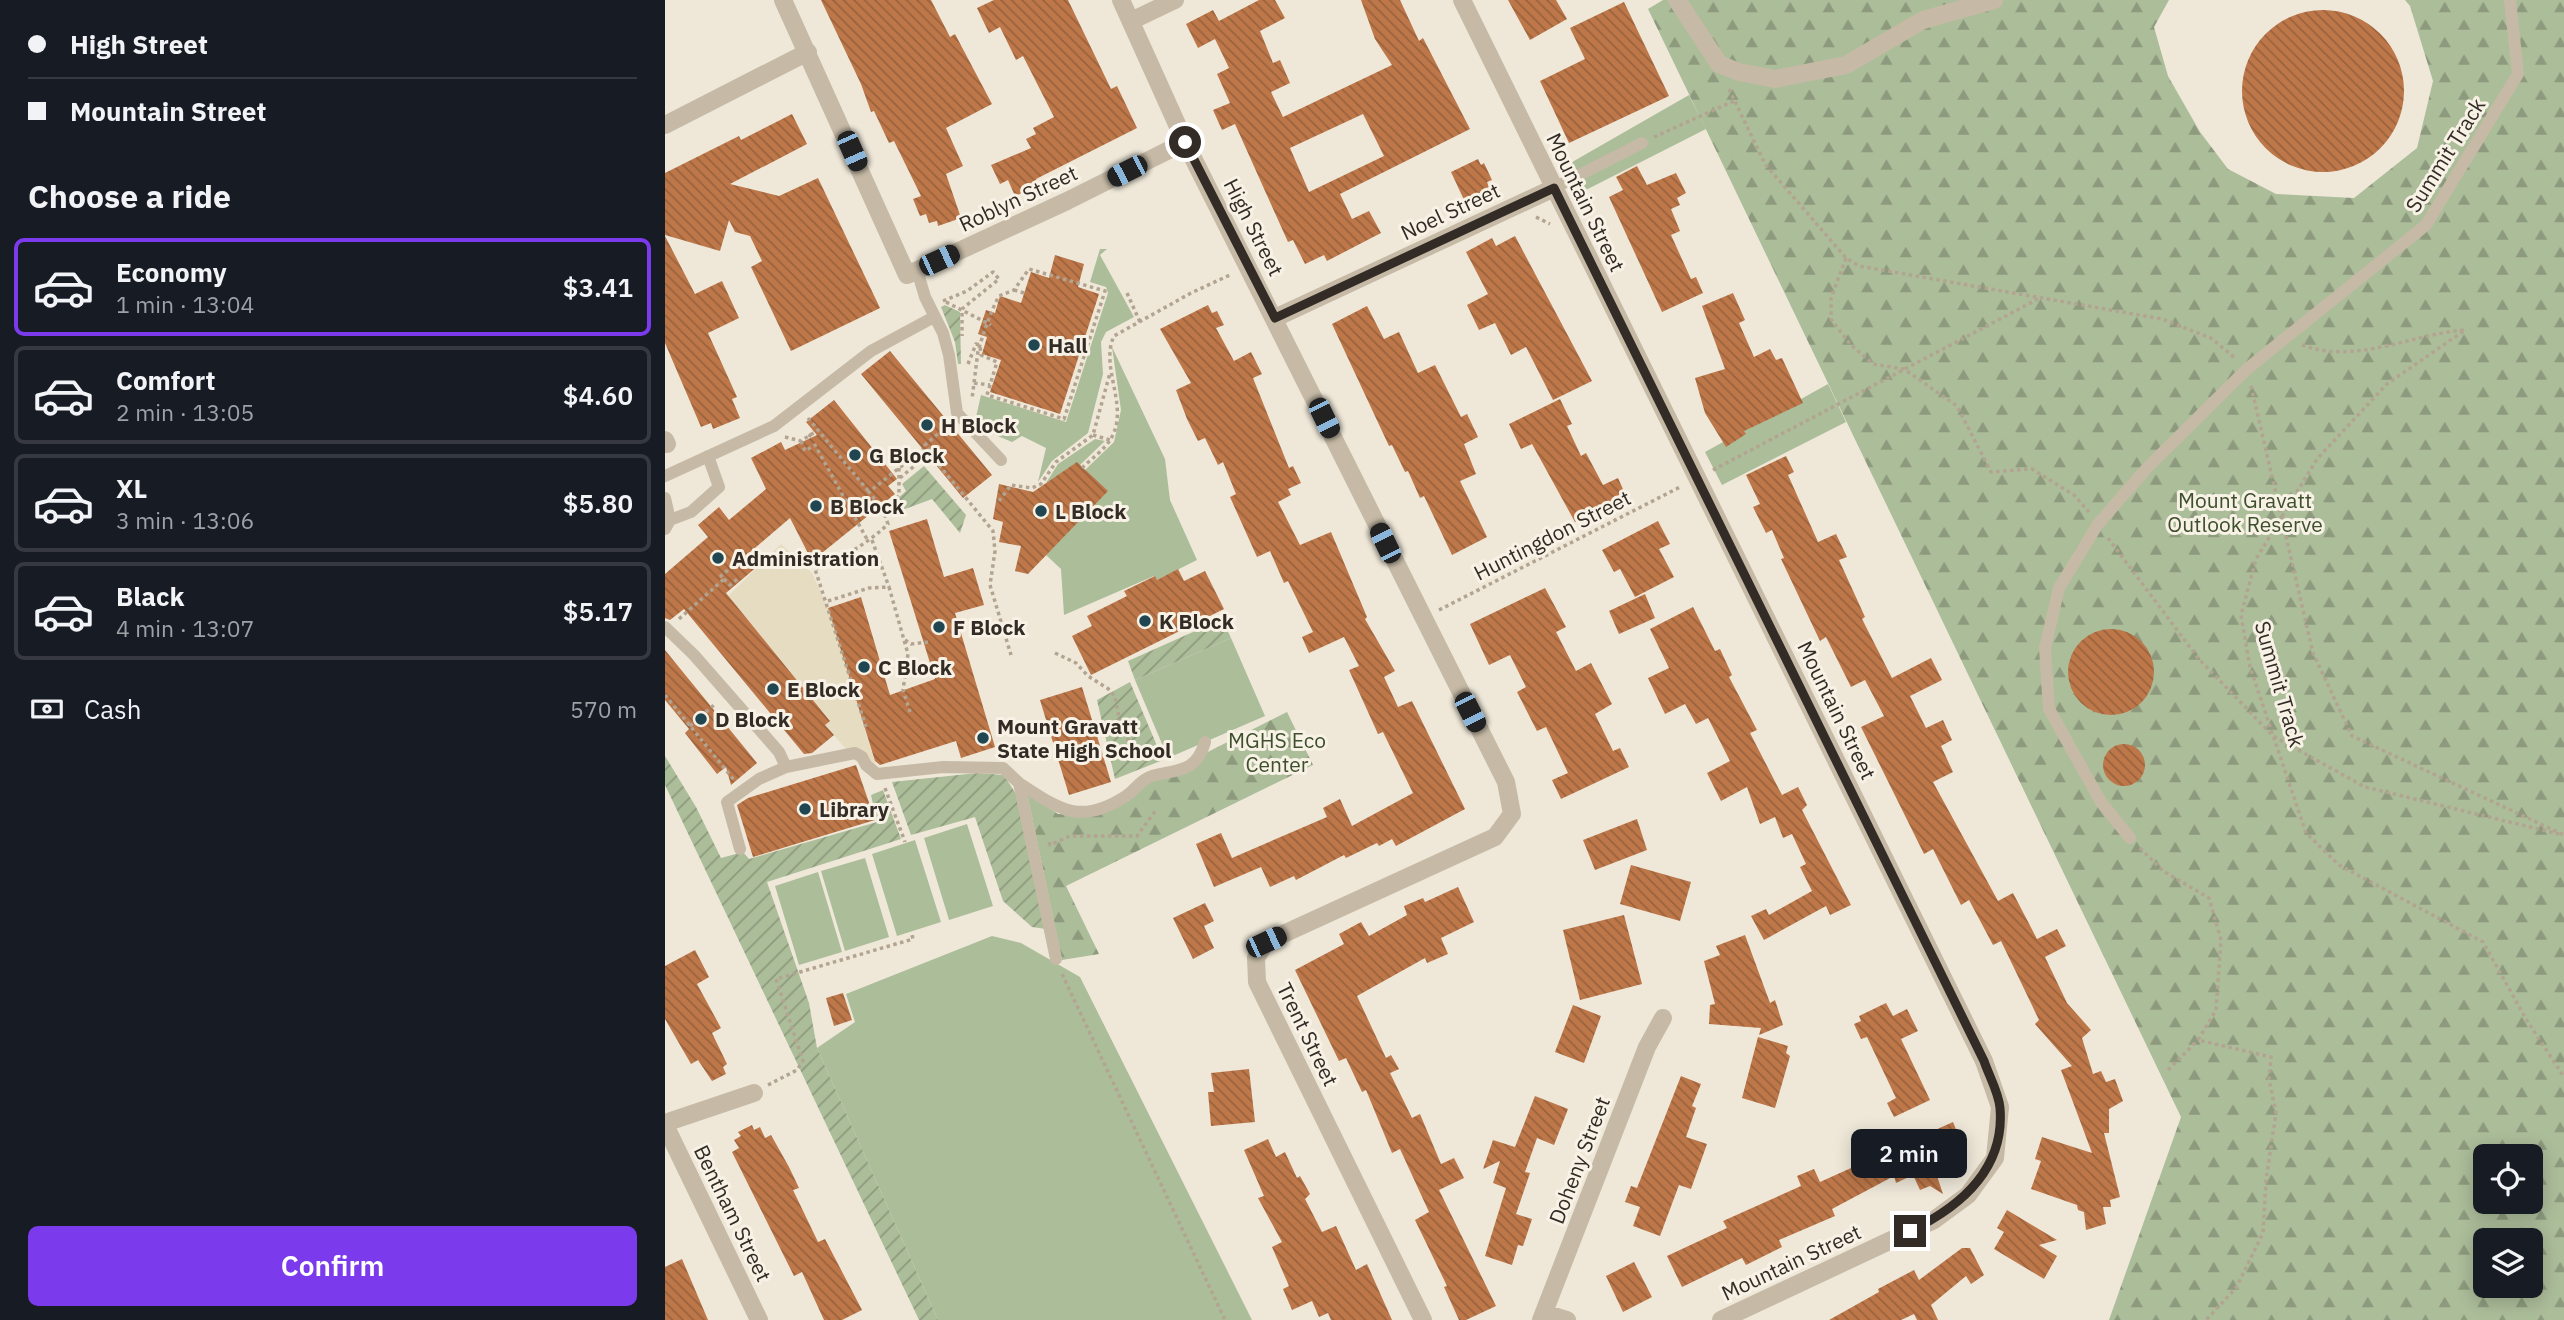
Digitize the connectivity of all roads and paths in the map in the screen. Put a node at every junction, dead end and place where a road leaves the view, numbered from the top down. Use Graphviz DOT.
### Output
graph roads {
  1 [pos="783,0"];
  2 [pos="1121,0"];
  3 [pos="1175,0"];
  4 [pos="1462,0"];
  5 [pos="1677,0"];
  6 [pos="1994,0"];
  7 [pos="2510,0"];
  8 [pos="1131,21"];
  9 [pos="808,52"];
  10 [pos="1719,64"];
  11 [pos="1734,101"];
  12 [pos="665,125"];
  13 [pos="1185,142"];
  14 [pos="1642,143"];
  15 [pos="1554,188"];
  16 [pos="1531,211"];
  17 [pos="1550,225"];
  18 [pos="1846,258"];
  19 [pos="912,272"];
  20 [pos="1234,273"];
  21 [pos="1014,290"];
  22 [pos="1024,293"];
  23 [pos="1127,293"];
  24 [pos="2039,298"];
  25 [pos="962,309"];
  26 [pos="935,317"];
  27 [pos="1275,318"];
  28 [pos="1140,322"];
  29 [pos="989,325"];
  30 [pos="2286,334"];
  31 [pos="962,342"];
  32 [pos="980,345"];
  33 [pos="963,355"];
  34 [pos="1904,369"];
  35 [pos="2247,369"];
  36 [pos="1111,371"];
  37 [pos="974,383"];
  38 [pos="990,386"];
  39 [pos="800,408"];
  40 [pos="961,420"];
  41 [pos="774,426"];
  42 [pos="811,433"];
  43 [pos="1093,435"];
  44 [pos="1110,440"];
  45 [pos="801,441"];
  46 [pos="923,449"];
  47 [pos="930,454"];
  48 [pos="708,456"];
  49 [pos="1001,460"];
  50 [pos="899,468"];
  51 [pos="1082,468"];
  52 [pos="665,476"];
  53 [pos="900,478"];
  54 [pos="1697,479"];
  55 [pos="869,492"];
  56 [pos="665,498"];
  57 [pos="999,501"];
  58 [pos="883,510"];
  59 [pos="2283,514"];
  60 [pos="667,524"];
  61 [pos="2098,524"];
  62 [pos="870,540"];
  63 [pos="737,562"];
  64 [pos="740,577"];
  65 [pos="724,579"];
  66 [pos="889,587"];
  67 [pos="828,601"];
  68 [pos="1422,619"];
  69 [pos="666,628"];
  70 [pos="903,639"];
  71 [pos="928,642"];
  72 [pos="1055,653"];
  73 [pos="1011,655"];
  74 [pos="665,695"];
  75 [pos="716,703"];
  76 [pos="910,712"];
  77 [pos="690,726"];
  78 [pos="866,727"];
  79 [pos="2273,736"];
  80 [pos="1205,742"];
  81 [pos="786,767"];
  82 [pos="1164,775"];
  83 [pos="735,782"];
  84 [pos="1019,783"];
  85 [pos="884,785"];
  86 [pos="893,810"];
  87 [pos="1156,810"];
  88 [pos="1512,814"];
  89 [pos="874,817"];
  90 [pos="2564,835"];
  91 [pos="2130,838"];
  92 [pos="1060,841"];
  93 [pos="905,842"];
  94 [pos="740,849"];
  95 [pos="912,934"];
  96 [pos="1056,959"];
  97 [pos="1663,1018"];
  98 [pos="2198,1040"];
  99 [pos="2168,1070"];
  100 [pos="2564,1077"];
  101 [pos="754,1093"];
  102 [pos="666,1129"];
  103 [pos="1543,1317"];
  104 [pos="759,1320"];
  105 [pos="1224,1320"];
  106 [pos="1423,1320"];
  107 [pos="1567,1320"];
  108 [pos="1721,1320"];
  109 [pos="2206,1320"];
  1 -- 9 [label="street"];
  2 -- 8 [label="street, High Street"];
  3 -- 8 [label="street"];
  4 -- 15 [label="street, Mountain Street"];
  5 -- 10 [label="street"];
  6 -- 10 [label="street"];
  7 -- 30 [label="lane, Summit Track"];
  8 -- 13 [label="street, High Street"];
  9 -- 12 [label="street"];
  9 -- 19 [label="street"];
  10 -- 11 [label="path"];
  11 -- 14 [label="path"];
  11 -- 18 [label="path"];
  13 -- 19 [label="street, Roblyn Street"];
  13 -- 27 [label="street, High Street"];
  14 -- 15 [label="lane, Noel Street"];
  15 -- 27 [label="street, Noel Street"];
  15 -- 54 [label="street, Mountain Street"];
  16 -- 17 [label="path"];
  18 -- 24 [label="path"];
  18 -- 34 [label="path"];
  19 -- 26 [label="lane"];
  20 -- 28 [label="path"];
  21 -- 22 [label="path"];
  21 -- 29 [label="path"];
  21 -- 38 [label="path"];
  23 -- 28 [label="path"];
  24 -- 34 [label="path, Huntingdon Street"];
  24 -- 35 [label="path"];
  25 -- 25 [label="path"];
  25 -- 29 [label="path"];
  25 -- 31 [label="path"];
  26 -- 39 [label="lane"];
  26 -- 40 [label="lane"];
  27 -- 68 [label="street, High Street"];
  28 -- 36 [label="path"];
  29 -- 32 [label="path"];
  30 -- 35 [label="lane"];
  30 -- 59 [label="path, Summit Track"];
  32 -- 33 [label="path"];
  32 -- 37 [label="path"];
  32 -- 38 [label="path"];
  34 -- 54 [label="path, Huntingdon Street"];
  34 -- 61 [label="path"];
  35 -- 59 [label="path"];
  35 -- 61 [label="lane"];
  36 -- 43 [label="path"];
  36 -- 44 [label="path"];
  37 -- 38 [label="path"];
  37 -- 40 [label="path"];
  39 -- 41 [label="lane"];
  39 -- 42 [label="path"];
  40 -- 47 [label="path"];
  40 -- 49 [label="lane"];
  41 -- 45 [label="path"];
  41 -- 48 [label="lane"];
  42 -- 45 [label="path"];
  42 -- 55 [label="path"];
  43 -- 44 [label="path"];
  43 -- 57 [label="path"];
  44 -- 51 [label="path"];
  45 -- 62 [label="path"];
  46 -- 50 [label="path"];
  47 -- 53 [label="path"];
  47 -- 73 [label="path"];
  48 -- 52 [label="lane"];
  48 -- 60 [label="lane"];
  50 -- 53 [label="path"];
  50 -- 55 [label="path"];
  53 -- 58 [label="path"];
  54 -- 68 [label="path, Huntingdon Street"];
  54 -- 108 [label="street, Mountain Street"];
  55 -- 58 [label="path"];
  56 -- 60 [label="lane"];
  58 -- 62 [label="path"];
  59 -- 79 [label="path, Summit Track"];
  59 -- 90 [label="path"];
  61 -- 79 [label="path"];
  61 -- 91 [label="lane"];
  62 -- 66 [label="path"];
  62 -- 67 [label="path"];
  63 -- 65 [label="path"];
  64 -- 65 [label="path"];
  65 -- 69 [label="path"];
  66 -- 67 [label="path"];
  66 -- 70 [label="path"];
  67 -- 78 [label="path"];
  68 -- 88 [label="street, High Street"];
  69 -- 81 [label="lane"];
  70 -- 71 [label="path"];
  70 -- 76 [label="path"];
  72 -- 82 [label="path"];
  74 -- 77 [label="path"];
  75 -- 77 [label="path"];
  77 -- 83 [label="path"];
  79 -- 90 [label="path"];
  79 -- 100 [label="path, Summit Track"];
  80 -- 82 [label="lane"];
  81 -- 84 [label="lane"];
  81 -- 94 [label="lane"];
  82 -- 84 [label="lane"];
  84 -- 96 [label="lane"];
  85 -- 86 [label="path"];
  86 -- 89 [label="path"];
  86 -- 93 [label="path"];
  87 -- 92 [label="path"];
  88 -- 106 [label="street, Trent Street"];
  91 -- 98 [label="path"];
  95 -- 101 [label="path"];
  96 -- 105 [label="path"];
  97 -- 103 [label="street, Doheny Street"];
  98 -- 99 [label="path"];
  98 -- 109 [label="path"];
  101 -- 102 [label="street"];
  102 -- 104 [label="street, Bentham Street"];
  103 -- 107 [label="street"];
}
